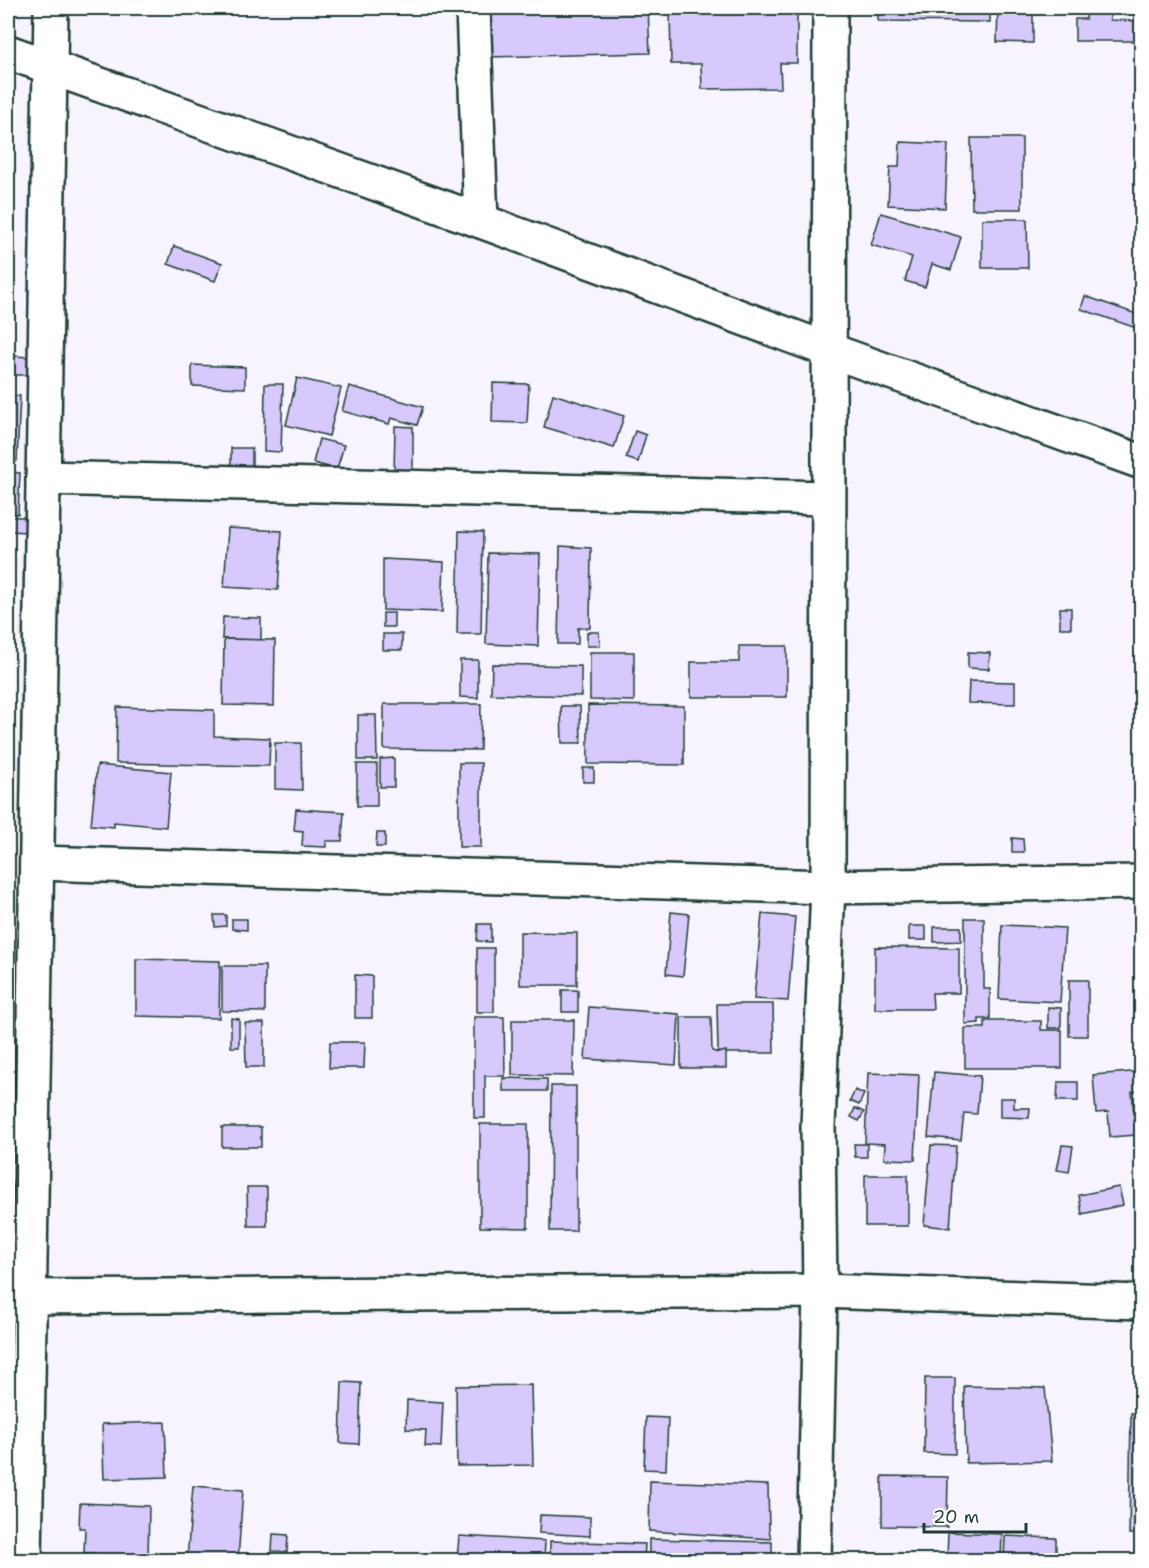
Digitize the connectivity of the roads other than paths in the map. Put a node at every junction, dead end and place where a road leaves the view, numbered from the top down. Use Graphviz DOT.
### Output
graph roads {
  1 [pos="51,8"];
  2 [pos="473,8"];
  3 [pos="830,8"];
  4 [pos="8,52"];
  5 [pos="50,67"];
  6 [pos="481,221"];
  7 [pos="829,350"];
  8 [pos="1142,462"];
  9 [pos="43,478"];
  10 [pos="828,498"];
  11 [pos="37,863"];
  12 [pos="1142,882"];
  13 [pos="828,887"];
  14 [pos="820,1291"];
  15 [pos="19,1296"];
  16 [pos="1142,1302"];
  17 [pos="25,1560"];
  18 [pos="814,1560"];
  1 -- 5 [label="street"];
  2 -- 6 [label="street"];
  3 -- 7 [label="street"];
  4 -- 5 [label="street"];
  5 -- 6 [label="street"];
  5 -- 9 [label="street"];
  6 -- 7 [label="street"];
  7 -- 8 [label="street"];
  7 -- 10 [label="street"];
  9 -- 10 [label="street"];
  9 -- 11 [label="street"];
  10 -- 13 [label="street"];
  11 -- 13 [label="street"];
  11 -- 15 [label="street"];
  12 -- 13 [label="street"];
  13 -- 14 [label="street"];
  14 -- 15 [label="street"];
  14 -- 16 [label="street"];
  14 -- 18 [label="street"];
  15 -- 17 [label="street"];
}
